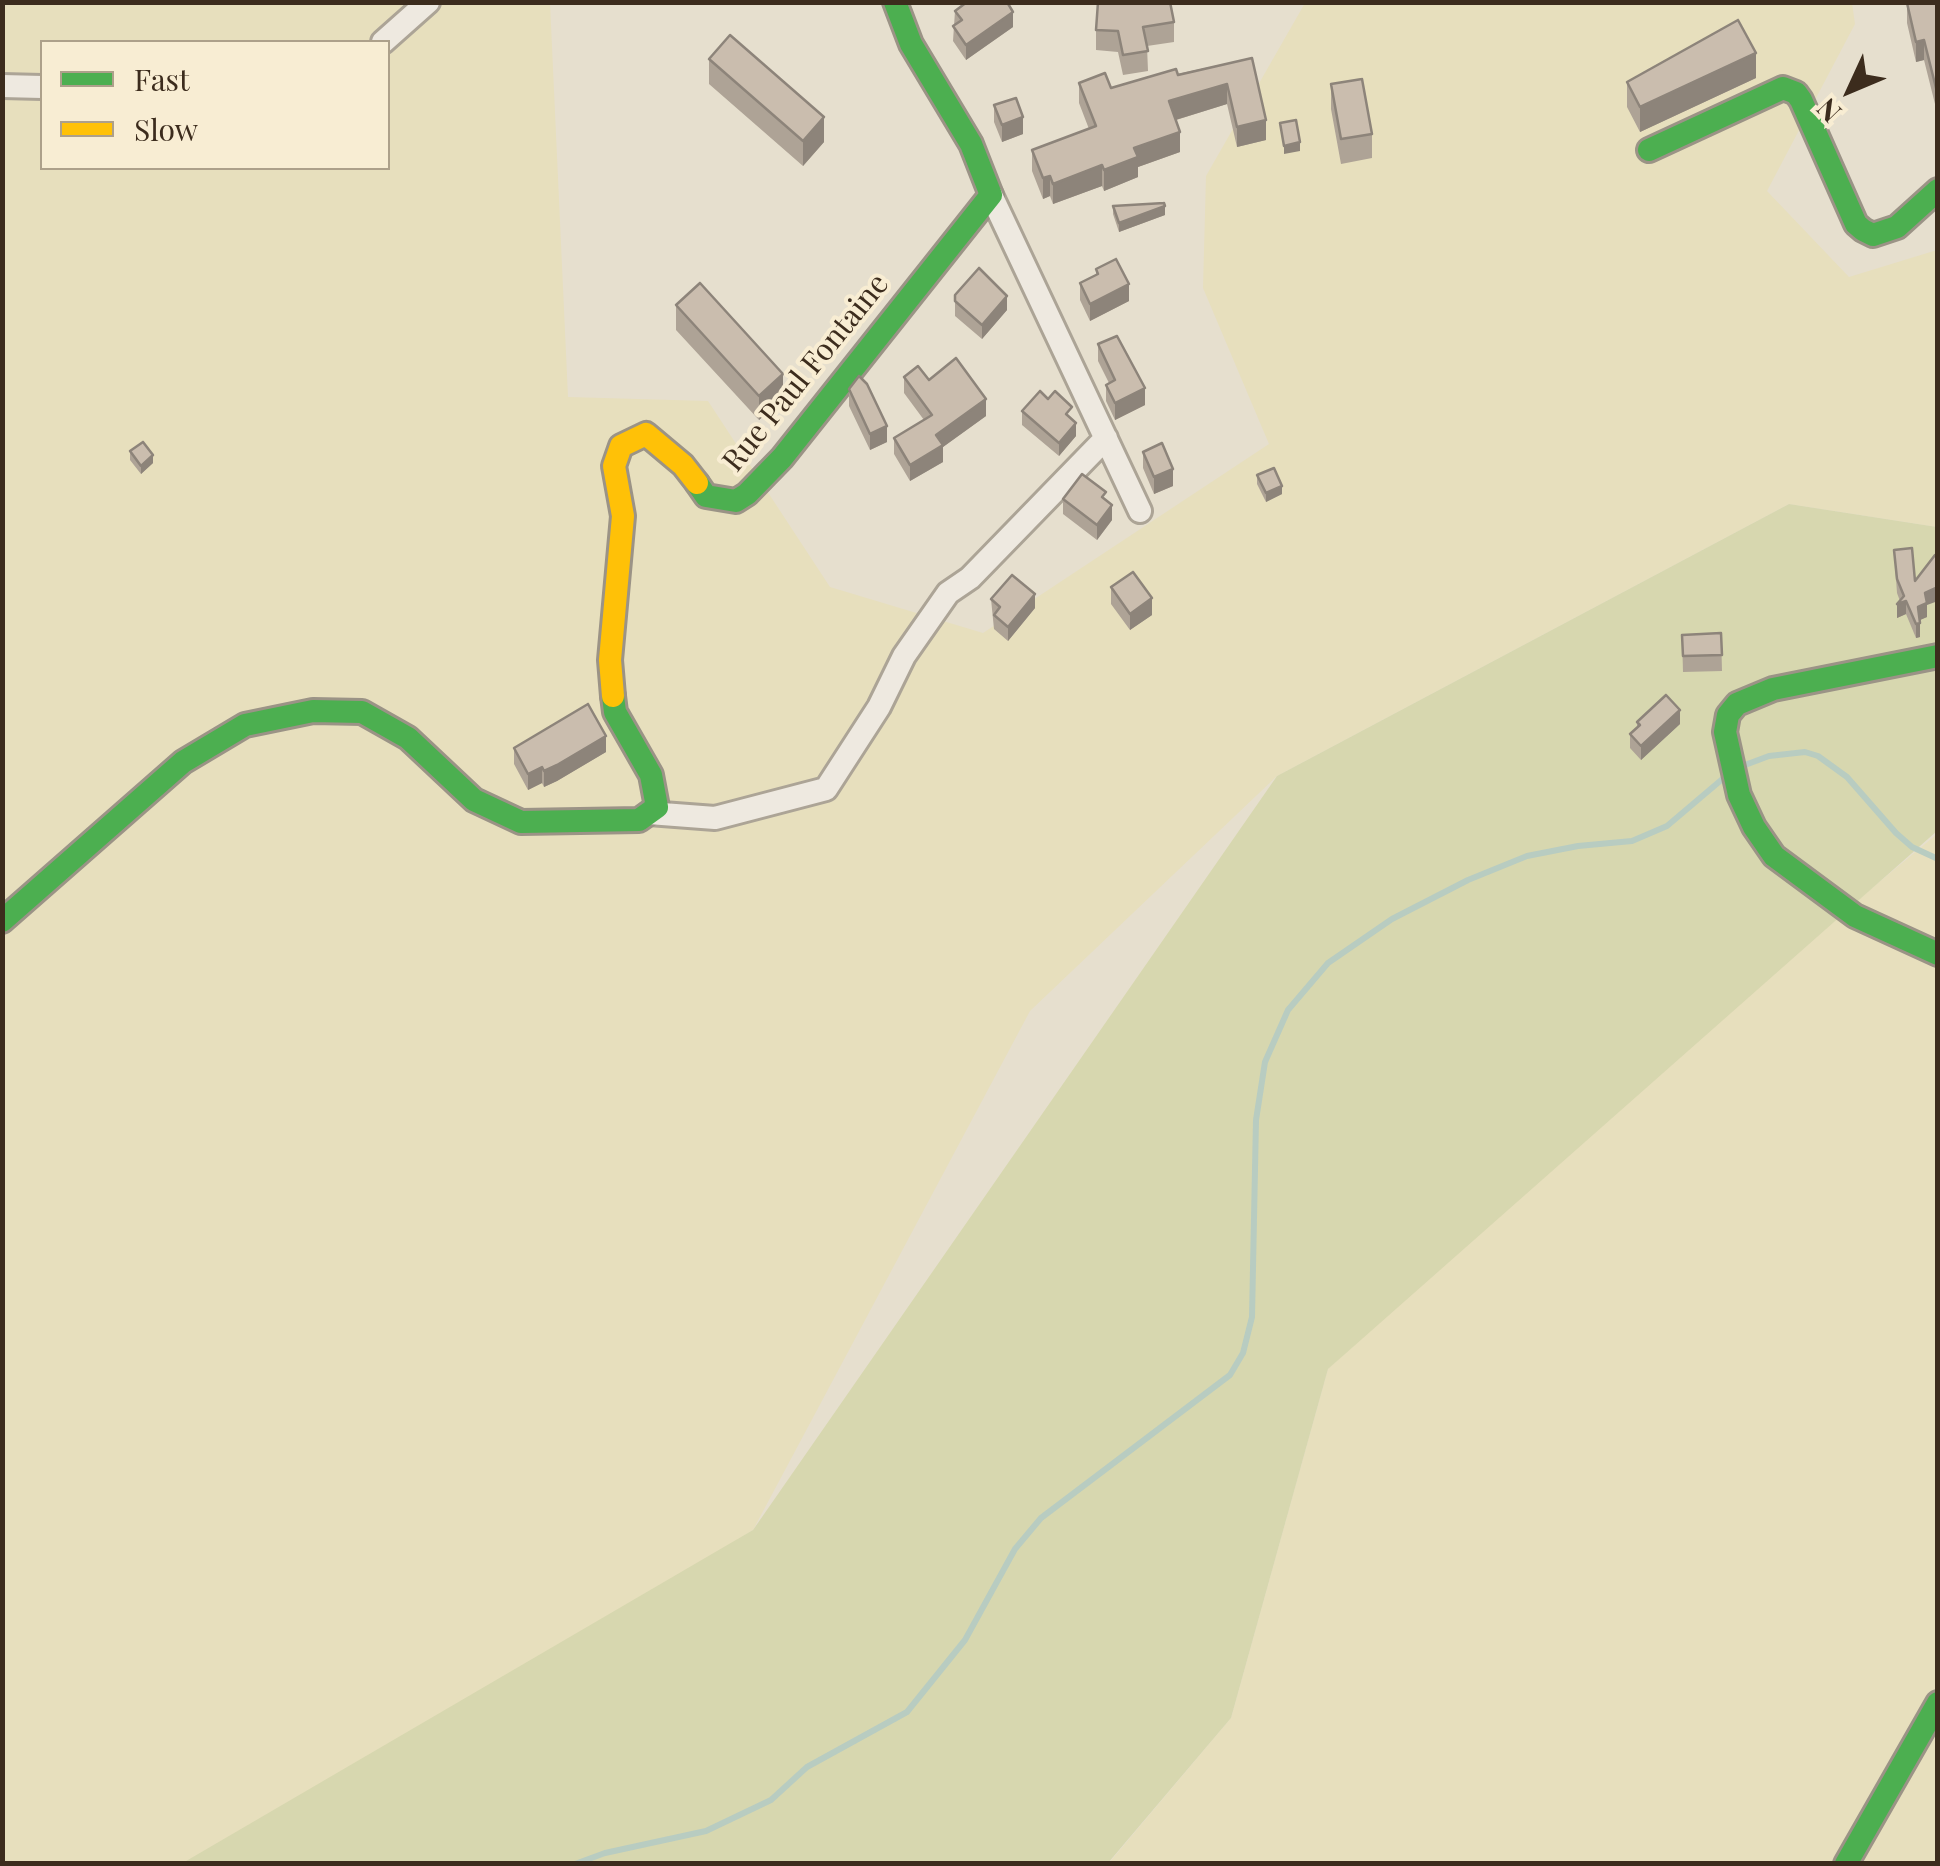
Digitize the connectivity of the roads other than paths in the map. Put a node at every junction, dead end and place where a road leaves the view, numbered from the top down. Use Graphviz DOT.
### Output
graph roads {
  1 [pos="428,2"];
  2 [pos="895,2"];
  3 [pos="385,40"];
  4 [pos="2,86"];
  5 [pos="40,87"];
  6 [pos="1649,150"];
  7 [pos="1938,190"];
  8 [pos="991,195"];
  9 [pos="1106,438"];
  10 [pos="1140,511"];
  11 [pos="1938,656"];
  12 [pos="649,813"];
  13 [pos="2,921"];
  14 [pos="1938,954"];
  15 [pos="1938,1703"];
  16 [pos="1846,1864"];
  1 -- 3 [label="street"];
  2 -- 8 [label="street"];
  4 -- 5 [label="street"];
  6 -- 7 [label="street"];
  8 -- 9 [label="street"];
  8 -- 12 [label="street, Rue Paul Fontaine"];
  9 -- 10 [label="street"];
  9 -- 12 [label="street"];
  11 -- 14 [label="street"];
  12 -- 13 [label="street"];
  15 -- 16 [label="street"];
}
